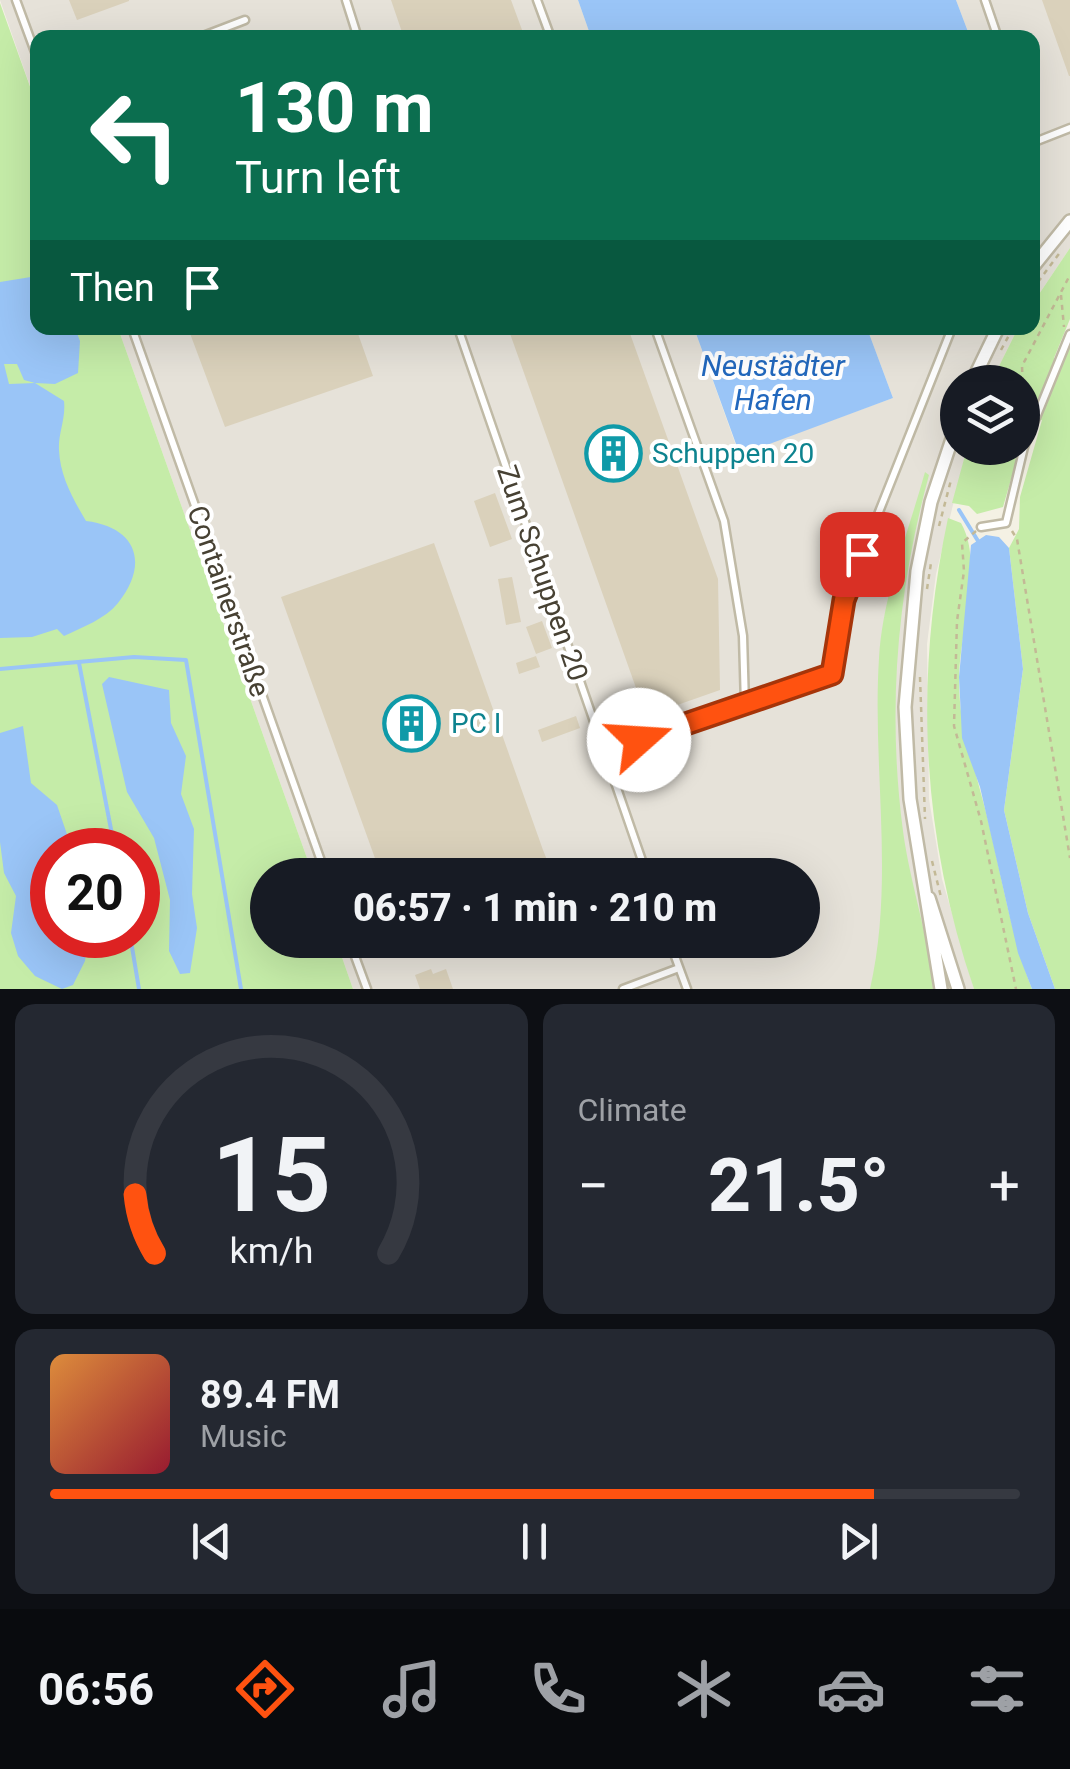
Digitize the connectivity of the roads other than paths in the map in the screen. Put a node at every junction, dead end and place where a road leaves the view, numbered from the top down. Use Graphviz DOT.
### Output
graph roads {
  1 [pos="16,0"];
  2 [pos="346,0"];
  3 [pos="538,0"];
  4 [pos="985,0"];
  5 [pos="246,20"];
  6 [pos="219,30"];
  7 [pos="355,30"];
  8 [pos="548,30"];
  9 [pos="995,30"];
  10 [pos="30,38"];
  11 [pos="1070,128"];
  12 [pos="1040,140"];
  13 [pos="1070,221"];
  14 [pos="1040,258"];
  15 [pos="1067,331"];
  16 [pos="134,335"];
  17 [pos="460,335"];
  18 [pos="658,335"];
  19 [pos="949,335"];
  20 [pos="995,335"];
  21 [pos="980,365"];
  22 [pos="1040,403"];
  23 [pos="943,465"];
  24 [pos="1020,465"];
  25 [pos="981,527"];
  26 [pos="745,705"];
  27 [pos="604,752"];
  28 [pos="320,858"];
  29 [pos="641,858"];
  30 [pos="924,884"];
  31 [pos="355,958"];
  32 [pos="675,958"];
  33 [pos="679,968"];
  34 [pos="366,989"];
  35 [pos="622,989"];
  36 [pos="687,989"];
  37 [pos="941,989"];
  38 [pos="958,989"];
  1 -- 10 [label="lane"];
  2 -- 7 [label="lane"];
  3 -- 8 [label="lane"];
  4 -- 9 [label="lane"];
  5 -- 6 [label="lane"];
  11 -- 12 [label="lane"];
  13 -- 14 [label="street"];
  15 -- 22 [label="lane"];
  16 -- 28 [label="lane, Containerstraße"];
  17 -- 27 [label="lane, Zum Schuppen 20"];
  18 -- 26 [label="lane"];
  19 -- 26 [label="lane"];
  20 -- 21 [label="street"];
  23 -- 30 [label="street"];
  24 -- 25 [label="lane"];
  26 -- 27 [label="lane"];
  27 -- 29 [label="lane, Zum Schuppen 20"];
  30 -- 37 [label="street"];
  30 -- 38 [label="street"];
  31 -- 34 [label="lane"];
  32 -- 33 [label="lane"];
  33 -- 35 [label="lane"];
  33 -- 36 [label="lane"];
}
